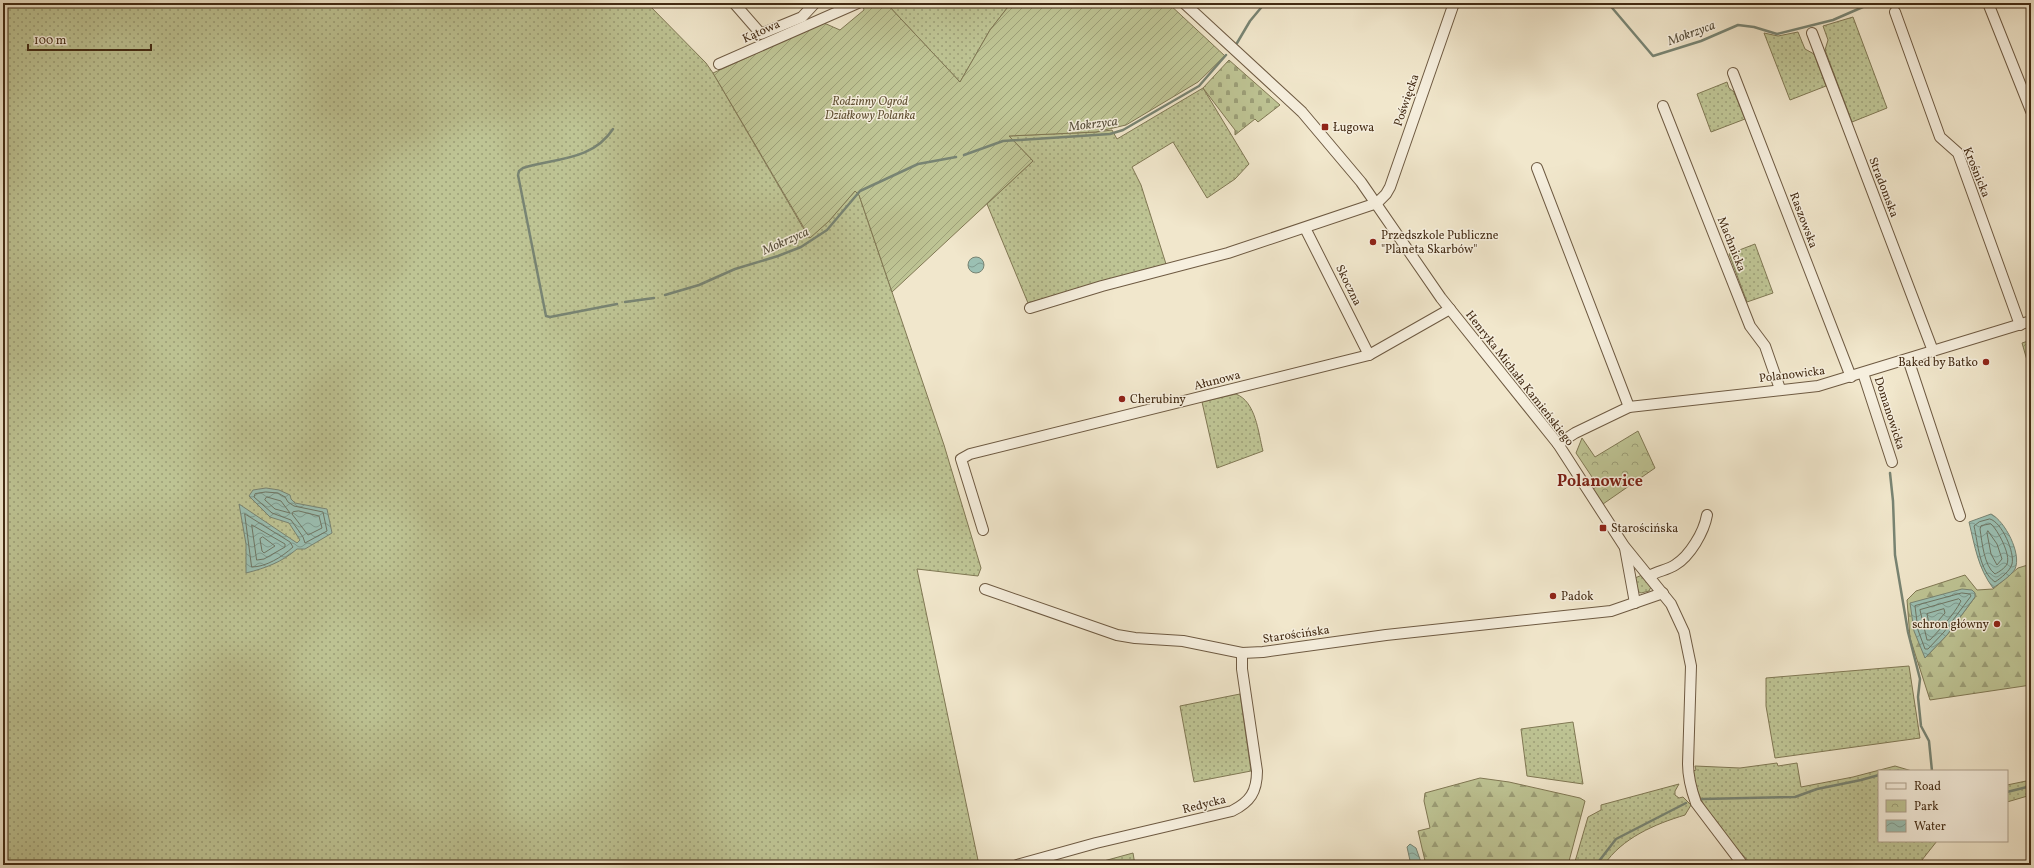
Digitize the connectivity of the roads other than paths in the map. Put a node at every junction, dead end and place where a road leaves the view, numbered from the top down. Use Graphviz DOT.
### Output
graph roads {
  1 [pos="734,3"];
  2 [pos="815,3"];
  3 [pos="858,3"];
  4 [pos="1184,3"];
  5 [pos="1454,3"];
  6 [pos="1988,3"];
  7 [pos="1895,12"];
  8 [pos="1812,33"];
  9 [pos="719,64"];
  10 [pos="1733,73"];
  11 [pos="1663,106"];
  12 [pos="2031,111"];
  13 [pos="1537,168"];
  14 [pos="1377,203"];
  15 [pos="1305,228"];
  16 [pos="1030,308"];
  17 [pos="1450,309"];
  18 [pos="2031,321"];
  19 [pos="2020,325"];
  20 [pos="1933,351"];
  21 [pos="1369,355"];
  22 [pos="1908,359"];
  23 [pos="1863,373"];
  24 [pos="1851,377"];
  25 [pos="1780,389"];
  26 [pos="1629,407"];
  27 [pos="1558,444"];
  28 [pos="1892,462"];
  29 [pos="1707,515"];
  30 [pos="1960,516"];
  31 [pos="983,530"];
  32 [pos="1624,546"];
  33 [pos="1649,576"];
  34 [pos="985,589"];
  35 [pos="1663,593"];
  36 [pos="1635,603"];
  37 [pos="1242,653"];
  38 [pos="1017,865"];
  39 [pos="1743,865"];
  1 -- 2 [label="street"];
  3 -- 9 [label="street, Kątowa"];
  4 -- 14 [label="street, Henryka Michała Kamieńskiego"];
  5 -- 14 [label="street, Poświęcka"];
  6 -- 12 [label="street"];
  7 -- 19 [label="street, Krośnicka"];
  8 -- 20 [label="street, Stradomska"];
  10 -- 24 [label="street, Raszowska"];
  11 -- 25 [label="street, Machnicka"];
  13 -- 26 [label="street"];
  14 -- 15 [label="street"];
  14 -- 17 [label="street, Henryka Michała Kamieńskiego"];
  15 -- 16 [label="street"];
  15 -- 21 [label="street, Skoczna"];
  17 -- 21 [label="street, Ałunowa"];
  17 -- 27 [label="street, Henryka Michała Kamieńskiego"];
  18 -- 19 [label="street, Polanowicka"];
  19 -- 20 [label="street, Polanowicka"];
  20 -- 22 [label="street, Polanowicka"];
  21 -- 31 [label="street, Ałunowa"];
  22 -- 23 [label="street, Polanowicka"];
  22 -- 30 [label="street"];
  23 -- 24 [label="street, Polanowicka"];
  23 -- 28 [label="street, Domanowicka"];
  24 -- 25 [label="street, Polanowicka"];
  25 -- 26 [label="street, Polanowicka"];
  26 -- 27 [label="street, Polanowicka"];
  27 -- 32 [label="street, Henryka Michała Kamieńskiego"];
  29 -- 33 [label="street"];
  32 -- 33 [label="street, Henryka Michała Kamieńskiego"];
  32 -- 36 [label="street"];
  33 -- 35 [label="street, Henryka Michała Kamieńskiego"];
  34 -- 37 [label="street, Starościńska"];
  35 -- 36 [label="street, Starościńska"];
  35 -- 39 [label="street, Henryka Michała Kamieńskiego"];
  36 -- 37 [label="street, Starościńska"];
  37 -- 38 [label="street, Redycka"];
}
